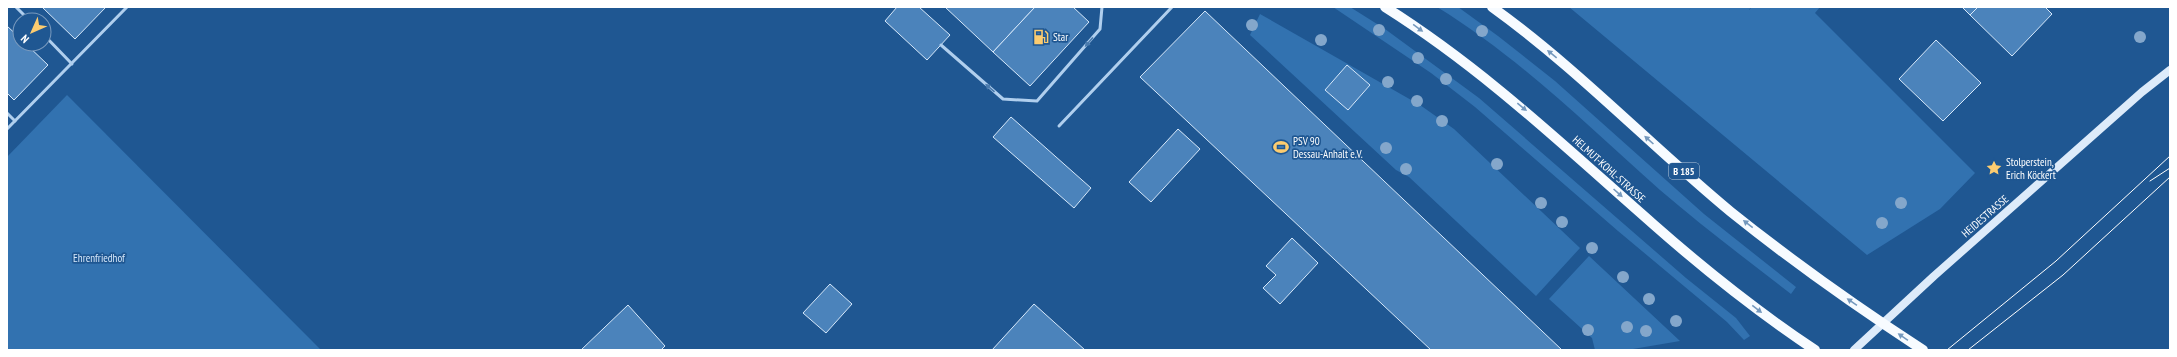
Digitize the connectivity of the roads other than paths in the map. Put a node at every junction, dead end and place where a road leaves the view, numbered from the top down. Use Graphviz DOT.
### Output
graph roads {
  1 [pos="127,7"];
  2 [pos="1102,7"];
  3 [pos="1172,7"];
  4 [pos="1385,7"];
  5 [pos="1492,7"];
  6 [pos="52,43"];
  7 [pos="941,45"];
  8 [pos="72,64"];
  9 [pos="2170,70"];
  10 [pos="7,113"];
  11 [pos="15,121"];
  12 [pos="1059,126"];
  13 [pos="7,129"];
  14 [pos="1884,324"];
  15 [pos="1815,350"];
  16 [pos="1854,350"];
  17 [pos="1923,350"];
  1 -- 8 [label="lane"];
  2 -- 7 [label="lane, one-way"];
  3 -- 12 [label="lane"];
  4 -- 15 [label="main road, HELMUT-KOHL-STRASSE, one-way"];
  14 -- 5 [label="main road, B 185, one-way"];
  6 -- 8 [label="lane"];
  8 -- 11 [label="lane"];
  9 -- 14 [label="street, HEIDESTRASSE"];
  10 -- 11 [label="lane"];
  11 -- 13 [label="lane"];
  14 -- 16 [label="street, HEIDESTRASSE"];
  17 -- 14 [label="main road, B 185, one-way"];
}
